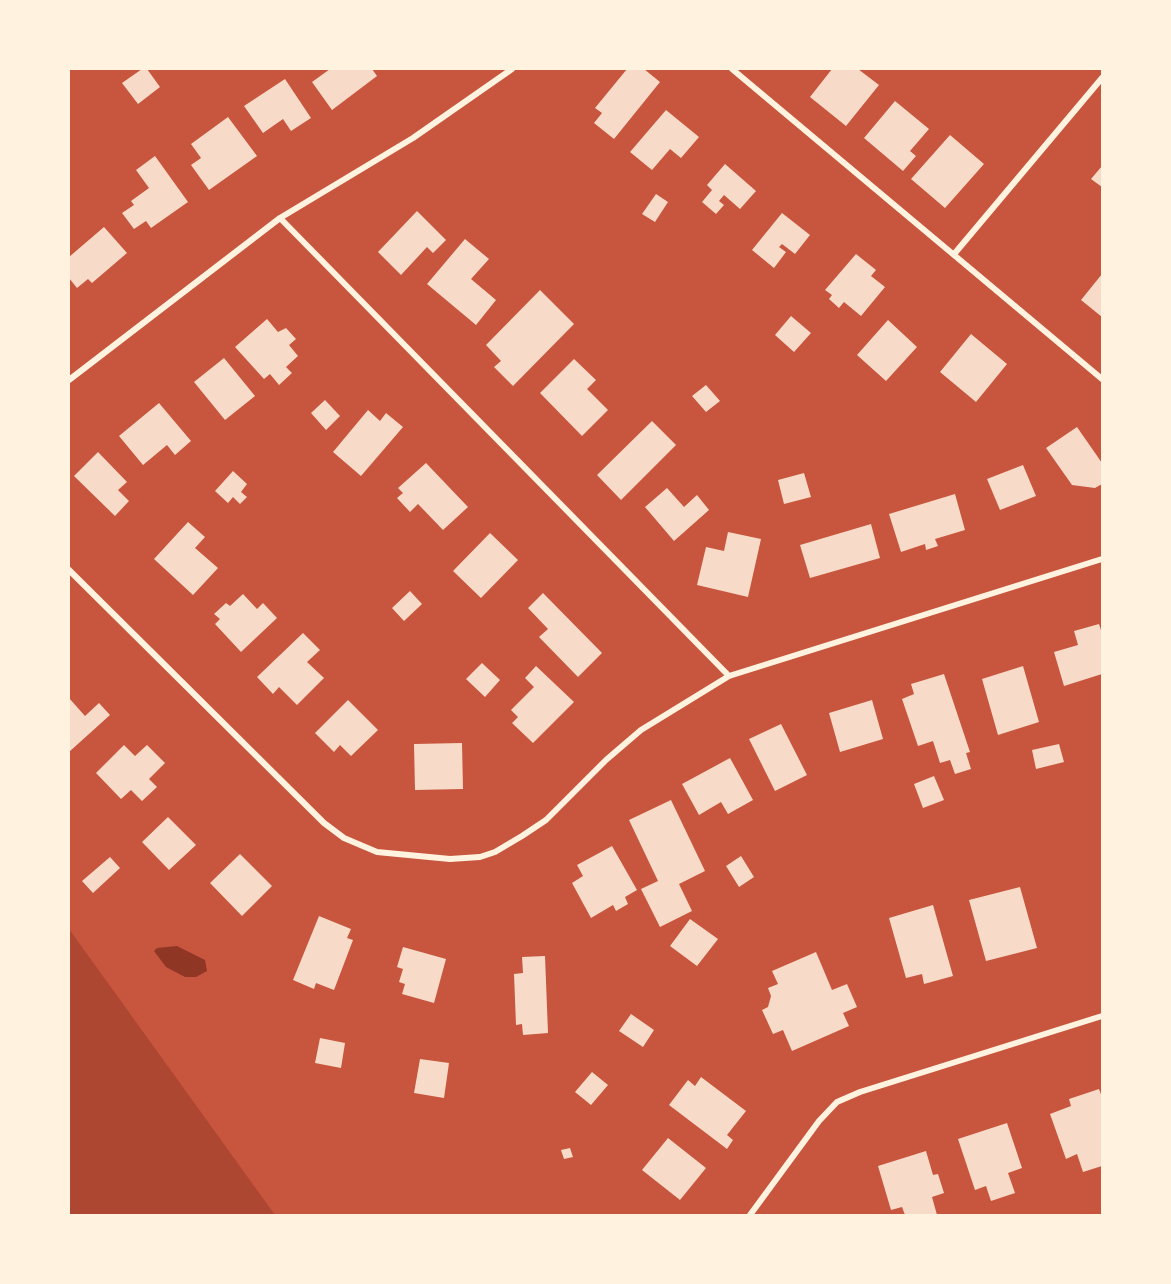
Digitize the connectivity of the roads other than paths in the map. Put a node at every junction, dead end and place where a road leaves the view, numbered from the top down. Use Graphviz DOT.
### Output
graph roads {
  1 [pos="512,69"];
  2 [pos="732,69"];
  3 [pos="1102,78"];
  4 [pos="280,218"];
  5 [pos="955,253"];
  6 [pos="1102,379"];
  7 [pos="69,380"];
  8 [pos="1102,559"];
  9 [pos="69,570"];
  10 [pos="729,676"];
  11 [pos="1102,1016"];
  12 [pos="750,1215"];
  1 -- 4 [label="street"];
  2 -- 5 [label="street"];
  3 -- 5 [label="street"];
  4 -- 7 [label="street"];
  4 -- 10 [label="street"];
  5 -- 6 [label="street"];
  8 -- 10 [label="street"];
  9 -- 10 [label="street"];
  11 -- 12 [label="street"];
}
